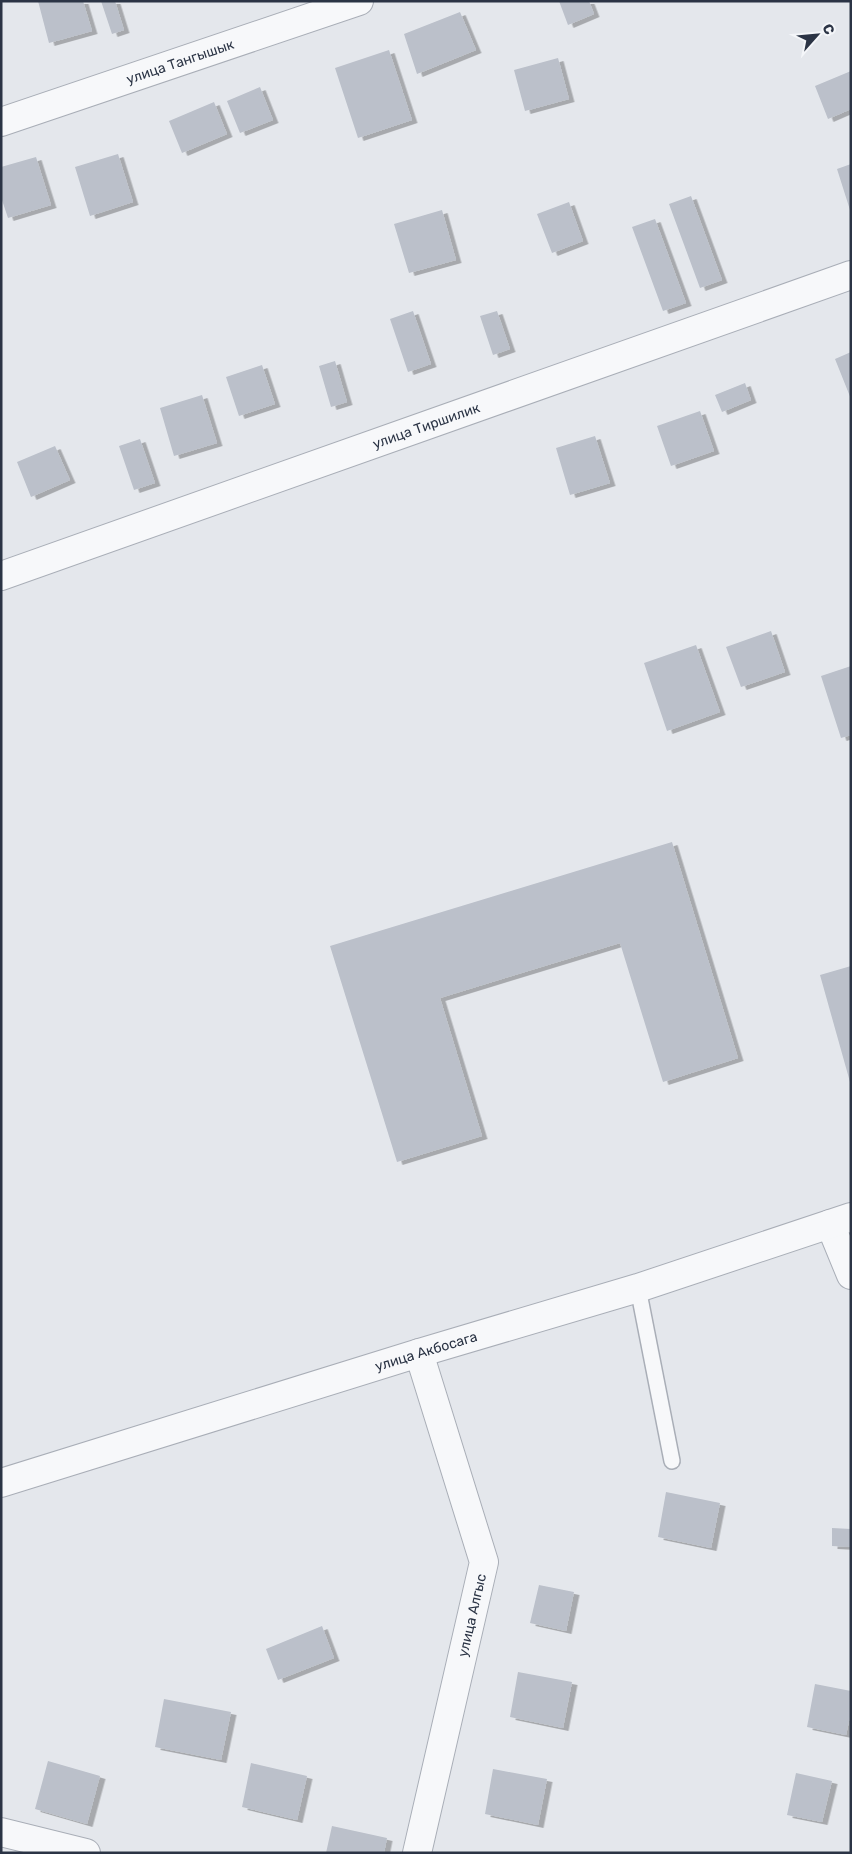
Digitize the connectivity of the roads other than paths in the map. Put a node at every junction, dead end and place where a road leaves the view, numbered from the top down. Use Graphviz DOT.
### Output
graph roads {
  1 [pos="358,1"];
  2 [pos="1,122"];
  3 [pos="851,275"];
  4 [pos="1,576"];
  5 [pos="840,1220"];
  6 [pos="851,1275"];
  7 [pos="638,1288"];
  8 [pos="419,1353"];
  9 [pos="672,1461"];
  10 [pos="1,1483"];
  11 [pos="1,1832"];
  12 [pos="86,1853"];
  13 [pos="417,1853"];
  1 -- 2 [label="street, улица Тангышык"];
  3 -- 4 [label="street, улица Тиршилик"];
  5 -- 6 [label="street"];
  5 -- 7 [label="street, улица Акбосага"];
  7 -- 8 [label="street, улица Акбосага"];
  7 -- 9 [label="lane"];
  8 -- 10 [label="street, улица Акбосага"];
  8 -- 13 [label="street, улица Алгыс"];
  11 -- 12 [label="street"];
}
